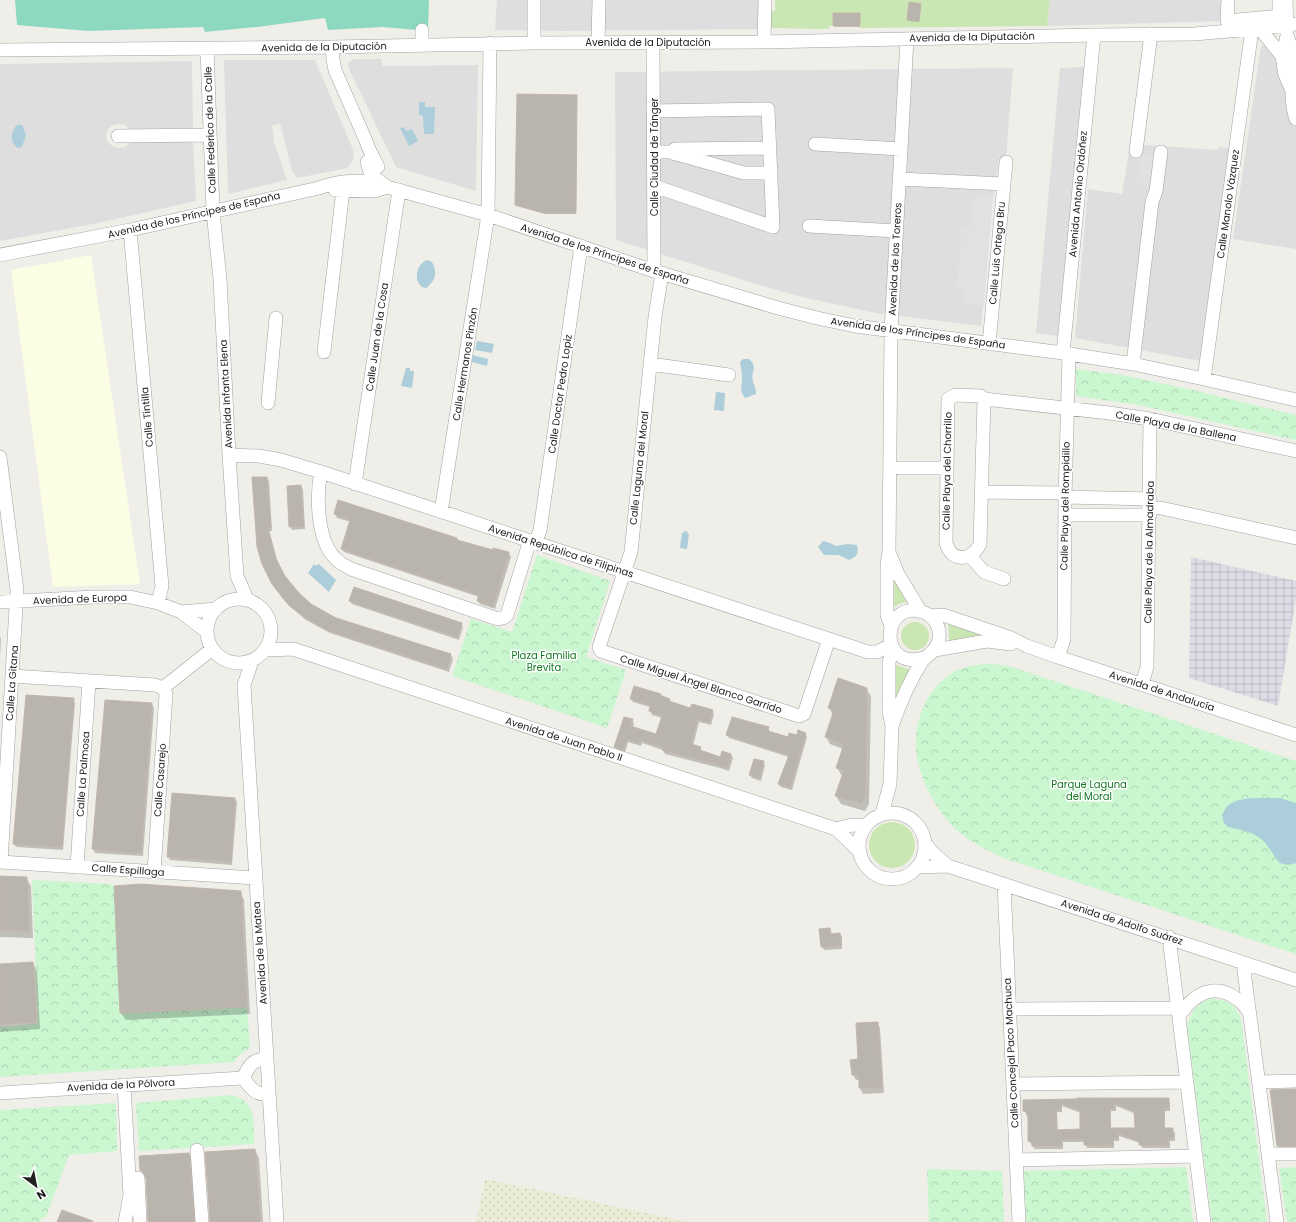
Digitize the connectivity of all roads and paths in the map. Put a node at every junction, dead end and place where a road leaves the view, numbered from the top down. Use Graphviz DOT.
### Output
graph roads {
  1 [pos="534,0"];
  2 [pos="599,0"];
  3 [pos="765,0"];
  4 [pos="1228,0"];
  5 [pos="1279,0"];
  6 [pos="1286,0"];
  7 [pos="1256,29"];
  8 [pos="1289,29"];
  9 [pos="422,30"];
  10 [pos="1151,34"];
  11 [pos="1094,35"];
  12 [pos="907,39"];
  13 [pos="598,42"];
  14 [pos="653,42"];
  15 [pos="764,42"];
  16 [pos="490,43"];
  17 [pos="534,43"];
  18 [pos="422,45"];
  19 [pos="332,47"];
  20 [pos="206,48"];
  21 [pos="0,50"];
  22 [pos="1291,53"];
  23 [pos="653,111"];
  24 [pos="1296,119"];
  25 [pos="210,135"];
  26 [pos="118,136"];
  27 [pos="815,144"];
  28 [pos="770,148"];
  29 [pos="901,149"];
  30 [pos="1136,151"];
  31 [pos="654,152"];
  32 [pos="672,152"];
  33 [pos="1161,152"];
  34 [pos="368,157"];
  35 [pos="1006,162"];
  36 [pos="771,173"];
  37 [pos="900,179"];
  38 [pos="1004,184"];
  39 [pos="346,186"];
  40 [pos="388,186"];
  41 [pos="654,186"];
  42 [pos="325,189"];
  43 [pos="213,212"];
  44 [pos="488,215"];
  45 [pos="809,226"];
  46 [pos="130,230"];
  47 [pos="897,231"];
  48 [pos="581,246"];
  49 [pos="0,255"];
  50 [pos="658,272"];
  51 [pos="276,318"];
  52 [pos="891,331"];
  53 [pos="989,344"];
  54 [pos="324,352"];
  55 [pos="1066,354"];
  56 [pos="650,364"];
  57 [pos="1133,364"];
  58 [pos="729,375"];
  59 [pos="1204,379"];
  60 [pos="984,399"];
  61 [pos="1296,400"];
  62 [pos="268,403"];
  63 [pos="1067,409"];
  64 [pos="1150,419"];
  65 [pos="1296,451"];
  66 [pos="229,456"];
  67 [pos="0,457"];
  68 [pos="899,468"];
  69 [pos="947,468"];
  70 [pos="321,472"];
  71 [pos="355,484"];
  72 [pos="981,492"];
  73 [pos="1065,495"];
  74 [pos="1150,507"];
  75 [pos="441,512"];
  76 [pos="1065,514"];
  77 [pos="4,518"];
  78 [pos="1296,538"];
  79 [pos="533,541"];
  80 [pos="889,552"];
  81 [pos="970,556"];
  82 [pos="624,572"];
  83 [pos="237,576"];
  84 [pos="1004,579"];
  85 [pos="247,599"];
  86 [pos="228,600"];
  87 [pos="17,601"];
  88 [pos="0,602"];
  89 [pos="158,603"];
  90 [pos="215,610"];
  91 [pos="181,612"];
  92 [pos="926,614"];
  93 [pos="891,626"];
  94 [pos="272,628"];
  95 [pos="207,632"];
  96 [pos="830,639"];
  97 [pos="1027,646"];
  98 [pos="892,647"];
  99 [pos="212,649"];
  100 [pos="293,649"];
  101 [pos="266,650"];
  102 [pos="935,650"];
  103 [pos="1058,657"];
  104 [pos="924,658"];
  105 [pos="252,661"];
  106 [pos="232,663"];
  107 [pos="12,676"];
  108 [pos="90,681"];
  109 [pos="1142,684"];
  110 [pos="244,685"];
  111 [pos="163,688"];
  112 [pos="892,726"];
  113 [pos="1296,735"];
  114 [pos="890,784"];
  115 [pos="882,814"];
  116 [pos="902,814"];
  117 [pos="865,826"];
  118 [pos="836,829"];
  119 [pos="925,843"];
  120 [pos="859,851"];
  121 [pos="0,862"];
  122 [pos="948,866"];
  123 [pos="77,867"];
  124 [pos="917,867"];
  125 [pos="154,872"];
  126 [pos="256,878"];
  127 [pos="1004,884"];
  128 [pos="1169,937"];
  129 [pos="1243,962"];
  130 [pos="1296,980"];
  131 [pos="1008,1009"];
  132 [pos="1178,1012"];
  133 [pos="1250,1013"];
  134 [pos="267,1059"];
  135 [pos="243,1078"];
  136 [pos="1296,1081"];
  137 [pos="1187,1082"];
  138 [pos="1259,1082"];
  139 [pos="1013,1084"];
  140 [pos="124,1085"];
  141 [pos="0,1093"];
  142 [pos="269,1094"];
  143 [pos="197,1150"];
  144 [pos="137,1153"];
  145 [pos="1268,1154"];
  146 [pos="1296,1154"];
  147 [pos="1196,1156"];
  148 [pos="1016,1160"];
  149 [pos="125,1222"];
  150 [pos="140,1222"];
  151 [pos="202,1222"];
  152 [pos="277,1222"];
  153 [pos="1019,1222"];
  154 [pos="1204,1222"];
  155 [pos="1277,1222"];
  1 -- 17 [label="street"];
  2 -- 13 [label="street"];
  3 -- 15 [label="street"];
  4 -- 5 [label="street"];
  6 -- 8 [label="street"];
  7 -- 8 [label="street, Avenida de la Diputación"];
  7 -- 10 [label="street, Avenida de la Diputación"];
  7 -- 22 [label="street"];
  7 -- 59 [label="street, Calle Manolo Vázquez"];
  8 -- 22 [label="street"];
  9 -- 18 [label="street"];
  10 -- 11 [label="street, Avenida de la Diputación"];
  10 -- 30 [label="street"];
  11 -- 12 [label="street, Avenida de la Diputación"];
  11 -- 55 [label="street, Avenida Antonio Ordóñez"];
  12 -- 15 [label="street, Avenida de la Diputación"];
  12 -- 29 [label="street, Avenida de los Toreros"];
  13 -- 14 [label="street, Avenida de la Diputación"];
  13 -- 17 [label="street, Avenida de la Diputación"];
  14 -- 15 [label="street, Avenida de la Diputación"];
  14 -- 23 [label="street, Calle Ciudad de Tánger"];
  16 -- 17 [label="street, Avenida de la Diputación"];
  16 -- 18 [label="street, Avenida de la Diputación"];
  16 -- 44 [label="street, Calle Hermanos Pinzón"];
  18 -- 19 [label="street, Avenida de la Diputación"];
  19 -- 20 [label="street, Avenida de la Diputación"];
  19 -- 34 [label="street, Calle Juan de la Cosa"];
  20 -- 21 [label="street, Avenida de la Diputación"];
  20 -- 25 [label="street, Calle Federico de la Calle"];
  22 -- 24 [label="street"];
  23 -- 28 [label="street"];
  23 -- 31 [label="street, Calle Ciudad de Tánger"];
  25 -- 26 [label="street"];
  25 -- 43 [label="street, Calle Federico de la Calle"];
  27 -- 29 [label="street"];
  28 -- 32 [label="street"];
  28 -- 36 [label="street"];
  29 -- 37 [label="street, Avenida de los Toreros"];
  31 -- 32 [label="street"];
  31 -- 41 [label="street, Calle Ciudad de Tánger"];
  32 -- 36 [label="street"];
  33 -- 57 [label="street"];
  34 -- 39 [label="street"];
  34 -- 40 [label="street, Calle Juan de la Cosa"];
  35 -- 38 [label="street, Calle Luis Ortega Bru"];
  36 -- 41 [label="street"];
  37 -- 38 [label="street"];
  37 -- 47 [label="street, Avenida de los Toreros"];
  38 -- 53 [label="street, Calle Luis Ortega Bru"];
  39 -- 40 [label="street, Avenida de los Príncipes de España"];
  39 -- 42 [label="street, Avenida de los Príncipes de España"];
  39 -- 54 [label="street"];
  40 -- 42 [label="street"];
  40 -- 44 [label="street, Avenida de los Príncipes de España"];
  40 -- 71 [label="street, Calle Juan de la Cosa"];
  41 -- 50 [label="street, Calle Ciudad de Tánger"];
  42 -- 43 [label="street, Avenida de los Príncipes de España"];
  43 -- 46 [label="street, Avenida de los Príncipes de España"];
  43 -- 66 [label="street, Avenida Infanta Elena"];
  44 -- 48 [label="street, Avenida de los Príncipes de España"];
  44 -- 75 [label="street, Calle Hermanos Pinzón"];
  45 -- 47 [label="street"];
  46 -- 49 [label="street, Avenida de los Príncipes de España"];
  46 -- 89 [label="street, Calle Tintilla"];
  47 -- 52 [label="street, Avenida de los Toreros"];
  48 -- 50 [label="street, Avenida de los Príncipes de España"];
  48 -- 79 [label="street, Calle Doctor Pedro Lopiz"];
  50 -- 52 [label="street, Avenida de los Príncipes de España"];
  50 -- 56 [label="street, Calle Laguna del Moral"];
  51 -- 62 [label="street"];
  52 -- 53 [label="street, Avenida de los Príncipes de España"];
  52 -- 80 [label="street, Avenida de los Toreros"];
  53 -- 55 [label="street, Avenida de los Príncipes de España"];
  55 -- 57 [label="street, Avenida de los Príncipes de España"];
  55 -- 63 [label="street, Calle Playa del Rompidillo"];
  56 -- 58 [label="street"];
  56 -- 82 [label="street, Calle Laguna del Moral"];
  57 -- 59 [label="street, Avenida de los Príncipes de España"];
  59 -- 61 [label="street, Avenida de los Príncipes de España"];
  60 -- 63 [label="street, Calle Playa de la Ballena"];
  60 -- 69 [label="street, Calle Playa del Chorrillo"];
  60 -- 72 [label="street"];
  63 -- 64 [label="street, Calle Playa de la Ballena"];
  63 -- 73 [label="street, Calle Playa del Rompidillo"];
  64 -- 65 [label="street, Calle Playa de la Ballena"];
  64 -- 74 [label="street, Calle Playa de la Almadraba"];
  66 -- 70 [label="street, Avenida República de Filipinas"];
  66 -- 83 [label="street, Avenida Infanta Elena"];
  67 -- 77 [label="street, Calle La Gitana"];
  68 -- 69 [label="street"];
  69 -- 81 [label="street, Calle Playa del Chorrillo"];
  70 -- 71 [label="street, Avenida República de Filipinas"];
  70 -- 79 [label="street, Calle Doctor Pedro Lopiz"];
  71 -- 75 [label="street, Avenida República de Filipinas"];
  72 -- 73 [label="street"];
  72 -- 81 [label="street"];
  73 -- 74 [label="street"];
  73 -- 76 [label="street, Calle Playa del Rompidillo"];
  74 -- 76 [label="street"];
  74 -- 78 [label="street"];
  74 -- 109 [label="street, Calle Playa de la Almadraba"];
  75 -- 79 [label="street, Avenida República de Filipinas"];
  76 -- 103 [label="street, Calle Playa del Rompidillo"];
  77 -- 87 [label="street, Calle La Gitana"];
  79 -- 82 [label="street, Avenida República de Filipinas"];
  80 -- 92 [label="street, Avenida de los Toreros"];
  80 -- 93 [label="street, Avenida de los Toreros"];
  81 -- 84 [label="street"];
  82 -- 96 [label="street, Avenida República de Filipinas"];
  82 -- 96 [label="street, Calle Miguel Ángel Blanco Garrido"];
  83 -- 85 [label="street, Avenida Infanta Elena"];
  83 -- 86 [label="street, Avenida Infanta Elena"];
  85 -- 86 [label="street"];
  85 -- 94 [label="street"];
  86 -- 90 [label="street"];
  87 -- 88 [label="street, Avenida de Europa"];
  87 -- 89 [label="street, Avenida de Europa"];
  87 -- 107 [label="street, Calle La Gitana"];
  89 -- 91 [label="street, Avenida de Europa"];
  90 -- 91 [label="street, Avenida de Europa"];
  90 -- 95 [label="street"];
  91 -- 95 [label="street, Avenida de Europa"];
  92 -- 93 [label="street"];
  92 -- 97 [label="street, Avenida de Andalucía"];
  92 -- 102 [label="street"];
  93 -- 98 [label="street"];
  94 -- 100 [label="street, Avenida de Juan Pablo II"];
  94 -- 101 [label="street"];
  95 -- 99 [label="street"];
  96 -- 98 [label="street, Avenida República de Filipinas"];
  97 -- 102 [label="street, Avenida de Andalucía"];
  97 -- 103 [label="street, Avenida de Andalucía"];
  98 -- 104 [label="street"];
  98 -- 112 [label="street"];
  99 -- 106 [label="street"];
  99 -- 111 [label="street"];
  100 -- 101 [label="street, Avenida de Juan Pablo II"];
  100 -- 118 [label="street, Avenida de Juan Pablo II"];
  101 -- 105 [label="street"];
  102 -- 104 [label="street"];
  103 -- 109 [label="street, Avenida de Andalucía"];
  104 -- 112 [label="street"];
  105 -- 106 [label="street"];
  105 -- 110 [label="street, Avenida de la Matea"];
  106 -- 110 [label="street, Avenida de la Matea"];
  107 -- 108 [label="street"];
  107 -- 121 [label="street, Calle La Gitana"];
  108 -- 111 [label="street"];
  108 -- 123 [label="street, Calle La Palmosa"];
  109 -- 113 [label="street, Avenida de Andalucía"];
  110 -- 126 [label="street, Avenida de la Matea"];
  111 -- 125 [label="street, Calle Casarejo"];
  112 -- 114 [label="street"];
  114 -- 115 [label="street"];
  114 -- 116 [label="street"];
  115 -- 116 [label="street"];
  115 -- 117 [label="street"];
  116 -- 119 [label="street"];
  117 -- 118 [label="street, Avenida de Juan Pablo II"];
  117 -- 120 [label="street"];
  118 -- 120 [label="street, Avenida de Juan Pablo II"];
  119 -- 122 [label="street, Avenida de Adolfo Suárez"];
  119 -- 124 [label="street"];
  120 -- 124 [label="street"];
  121 -- 123 [label="street, Calle Espillaga"];
  122 -- 124 [label="street, Avenida de Adolfo Suárez"];
  122 -- 127 [label="street, Avenida de Adolfo Suárez"];
  123 -- 125 [label="street, Calle Espillaga"];
  125 -- 126 [label="street, Calle Espillaga"];
  126 -- 134 [label="street, Avenida de la Matea"];
  127 -- 128 [label="street, Avenida de Adolfo Suárez"];
  127 -- 131 [label="street, Calle Concejal Paco Machuca"];
  128 -- 129 [label="street, Avenida de Adolfo Suárez"];
  128 -- 132 [label="street"];
  129 -- 130 [label="street, Avenida de Adolfo Suárez"];
  129 -- 133 [label="street"];
  131 -- 132 [label="street"];
  131 -- 139 [label="street, Calle Concejal Paco Machuca"];
  132 -- 133 [label="street"];
  132 -- 137 [label="street"];
  133 -- 138 [label="street"];
  134 -- 135 [label="street"];
  134 -- 142 [label="street, Avenida de la Matea"];
  135 -- 140 [label="street, Avenida de la Pólvora"];
  135 -- 142 [label="street"];
  136 -- 138 [label="street"];
  137 -- 139 [label="street"];
  137 -- 147 [label="street"];
  138 -- 145 [label="street"];
  139 -- 148 [label="street, Calle Concejal Paco Machuca"];
  140 -- 141 [label="street, Avenida de la Pólvora"];
  140 -- 149 [label="street"];
  142 -- 152 [label="street, Avenida de la Matea"];
  143 -- 151 [label="street"];
  144 -- 150 [label="street"];
  145 -- 146 [label="street"];
  145 -- 155 [label="street"];
  147 -- 148 [label="street"];
  147 -- 154 [label="street"];
  148 -- 153 [label="street, Calle Concejal Paco Machuca"];
}
